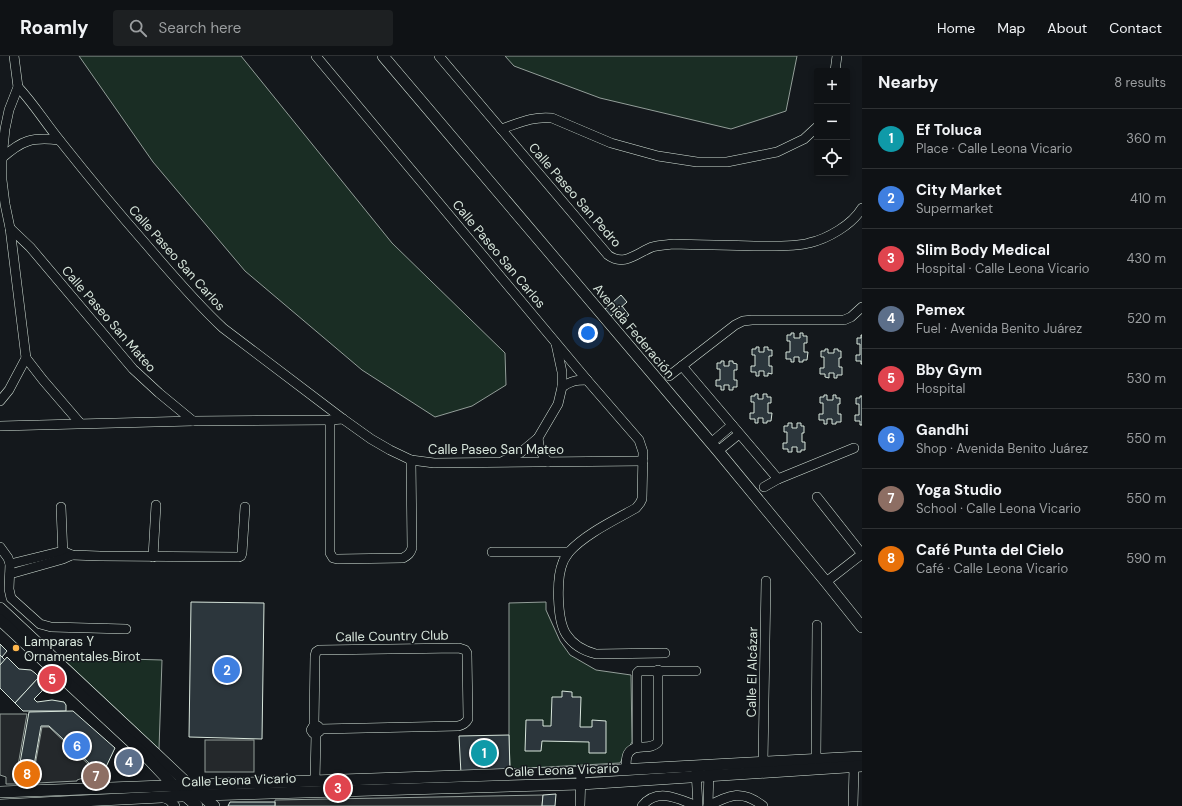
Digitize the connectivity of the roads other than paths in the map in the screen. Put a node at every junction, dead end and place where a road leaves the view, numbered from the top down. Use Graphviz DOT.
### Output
graph roads {
  1 [pos="14,56"];
  2 [pos="316,56"];
  3 [pos="383,56"];
  4 [pos="439,56"];
  5 [pos="837,56"];
  6 [pos="836,68"];
  7 [pos="18,87"];
  8 [pos="501,129"];
  9 [pos="814,131"];
  10 [pos="59,140"];
  11 [pos="2,158"];
  12 [pos="862,208"];
  13 [pos="10,228"];
  14 [pos="862,307"];
  15 [pos="555,341"];
  16 [pos="26,358"];
  17 [pos="682,366"];
  18 [pos="668,376"];
  19 [pos="587,380"];
  20 [pos="562,387"];
  21 [pos="0,401"];
  22 [pos="343,419"];
  23 [pos="330,420"];
  24 [pos="193,421"];
  25 [pos="80,423"];
  26 [pos="732,425"];
  27 [pos="0,426"];
  28 [pos="739,434"];
  29 [pos="538,438"];
  30 [pos="714,447"];
  31 [pos="854,448"];
  32 [pos="411,460"];
  33 [pos="643,461"];
  34 [pos="548,462"];
  35 [pos="498,463"];
  36 [pos="778,479"];
  37 [pos="764,487"];
  38 [pos="818,498"];
  39 [pos="156,505"];
  40 [pos="245,507"];
  41 [pos="61,508"];
  42 [pos="0,547"];
  43 [pos="492,552"];
  44 [pos="569,552"];
  45 [pos="862,554"];
  46 [pos="66,555"];
  47 [pos="153,556"];
  48 [pos="10,564"];
  49 [pos="10,574"];
  50 [pos="766,581"];
  51 [pos="826,582"];
  52 [pos="0,608"];
  53 [pos="0,620"];
  54 [pos="817,625"];
  55 [pos="862,627"];
  56 [pos="126,629"];
  57 [pos="665,653"];
  58 [pos="658,670"];
  59 [pos="696,671"];
  60 [pos="317,730"];
  61 [pos="637,747"];
  62 [pos="862,757"];
  63 [pos="816,759"];
  64 [pos="763,762"];
  65 [pos="858,766"];
  66 [pos="626,770"];
  67 [pos="696,771"];
  68 [pos="709,771"];
  69 [pos="581,772"];
  70 [pos="315,781"];
  71 [pos="431,783"];
  72 [pos="213,784"];
  73 [pos="581,784"];
  74 [pos="173,785"];
  75 [pos="189,785"];
  76 [pos="0,792"];
  77 [pos="202,795"];
  78 [pos="162,797"];
  79 [pos="192,803"];
  80 [pos="0,804"];
  81 [pos="175,806"];
  82 [pos="214,806"];
  83 [pos="580,806"];
  84 [pos="642,806"];
  85 [pos="697,806"];
  86 [pos="708,806"];
  87 [pos="763,806"];
  88 [pos="853,806"];
  1 -- 7 [label="street"];
  2 -- 15 [label="street, Calle Paseo San Carlos"];
  3 -- 30 [label="main road, Avenida Federación"];
  4 -- 8 [label="street, Calle Paseo San Pedro"];
  5 -- 6 [label="street"];
  7 -- 10 [label="street, Calle Paseo San Carlos"];
  7 -- 11 [label="street"];
  8 -- 9 [label="street"];
  8 -- 12 [label="street, Calle Paseo San Pedro"];
  10 -- 11 [label="street"];
  10 -- 22 [label="street, Calle Paseo San Carlos"];
  11 -- 13 [label="street"];
  13 -- 16 [label="street"];
  13 -- 24 [label="street, Calle Paseo San Mateo"];
  14 -- 17 [label="street"];
  15 -- 19 [label="street, Calle Paseo San Carlos"];
  15 -- 20 [label="street, Calle Paseo San Carlos"];
  16 -- 21 [label="street"];
  16 -- 25 [label="street"];
  17 -- 18 [label="street"];
  17 -- 26 [label="street"];
  19 -- 20 [label="street"];
  19 -- 33 [label="street, Calle Paseo San Carlos"];
  20 -- 29 [label="street, Calle Paseo San Carlos"];
  22 -- 23 [label="street"];
  22 -- 32 [label="street, Calle Paseo San Mateo"];
  23 -- 24 [label="street"];
  23 -- 32 [label="street"];
  24 -- 25 [label="street"];
  25 -- 27 [label="street"];
  26 -- 28 [label="street"];
  26 -- 30 [label="street"];
  28 -- 30 [label="street"];
  28 -- 36 [label="street"];
  29 -- 34 [label="street"];
  29 -- 35 [label="street, Calle Paseo San Carlos"];
  30 -- 51 [label="main road, Avenida Federación"];
  31 -- 36 [label="street"];
  32 -- 35 [label="street, Calle Paseo San Mateo"];
  33 -- 34 [label="street, Calle Paseo San Mateo"];
  33 -- 44 [label="street"];
  34 -- 35 [label="street, Calle Paseo San Mateo"];
  36 -- 37 [label="street"];
  38 -- 45 [label="street"];
  39 -- 47 [label="street"];
  40 -- 47 [label="street"];
  41 -- 46 [label="street"];
  42 -- 48 [label="street"];
  43 -- 44 [label="street"];
  44 -- 57 [label="street"];
  45 -- 51 [label="street"];
  46 -- 47 [label="street"];
  46 -- 48 [label="street"];
  46 -- 49 [label="street"];
  48 -- 49 [label="street"];
  49 -- 56 [label="street"];
  50 -- 64 [label="street, Calle El Alcázar"];
  51 -- 55 [label="main road, Avenida Federación"];
  52 -- 75 [label="main road"];
  53 -- 74 [label="main road"];
  54 -- 63 [label="street"];
  58 -- 59 [label="street"];
  58 -- 61 [label="street"];
  58 -- 61 [label="street"];
  60 -- 60 [label="street, Calle Country Club"];
  60 -- 70 [label="street, Calle Country Club"];
  61 -- 66 [label="street"];
  62 -- 63 [label="main road, Calle Leona Vicario"];
  63 -- 64 [label="main road, Calle Leona Vicario"];
  64 -- 68 [label="main road, Calle Leona Vicario"];
  65 -- 68 [label="main road, Calle Leona Vicario"];
  65 -- 88 [label="street"];
  66 -- 67 [label="main road, Calle Leona Vicario"];
  66 -- 69 [label="main road, Calle Leona Vicario"];
  67 -- 68 [label="main road, Calle Leona Vicario"];
  67 -- 73 [label="main road, Calle Leona Vicario"];
  67 -- 85 [label="street"];
  68 -- 86 [label="street"];
  69 -- 71 [label="main road, Calle Leona Vicario"];
  69 -- 73 [label="street"];
  70 -- 71 [label="main road, Calle Leona Vicario"];
  70 -- 72 [label="main road, Calle Leona Vicario"];
  71 -- 73 [label="main road, Calle Leona Vicario"];
  71 -- 77 [label="main road, Calle Leona Vicario"];
  72 -- 75 [label="main road, Calle Leona Vicario"];
  72 -- 77 [label="main road"];
  73 -- 83 [label="street"];
  74 -- 75 [label="main road, Calle Leona Vicario"];
  74 -- 76 [label="main road, Calle Leona Vicario"];
  74 -- 79 [label="main road"];
  75 -- 77 [label="main road"];
  77 -- 79 [label="main road"];
  77 -- 82 [label="main road"];
  78 -- 79 [label="main road, Calle Leona Vicario"];
  78 -- 80 [label="main road, Calle Leona Vicario"];
  78 -- 81 [label="street"];
  84 -- 85 [label="street"];
  86 -- 87 [label="street"];
}
